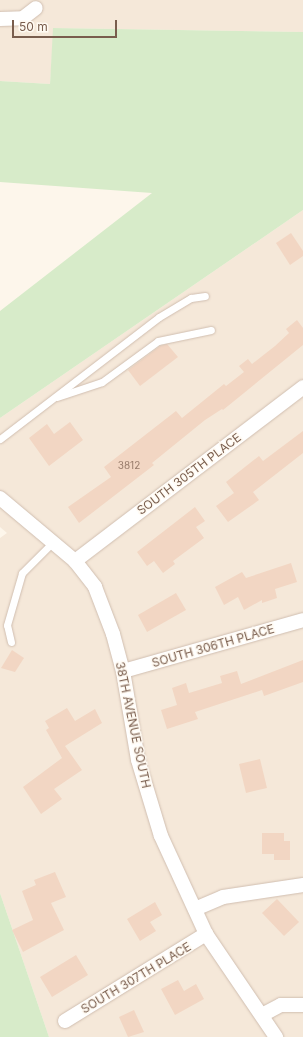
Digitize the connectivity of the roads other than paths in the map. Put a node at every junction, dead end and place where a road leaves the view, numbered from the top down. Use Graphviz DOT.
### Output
graph roads {
  1 [pos="36,8"];
  2 [pos="0,19"];
  3 [pos="205,296"];
  4 [pos="211,330"];
  5 [pos="303,387"];
  6 [pos="49,400"];
  7 [pos="0,439"];
  8 [pos="0,498"];
  9 [pos="53,542"];
  10 [pos="75,561"];
  11 [pos="303,620"];
  12 [pos="11,642"];
  13 [pos="123,671"];
  14 [pos="303,885"];
  15 [pos="195,909"];
  16 [pos="206,934"];
  17 [pos="303,1005"];
  18 [pos="262,1015"];
  19 [pos="65,1021"];
  20 [pos="276,1037"];
  1 -- 2 [label="street"];
  3 -- 6 [label="lane"];
  4 -- 6 [label="lane"];
  5 -- 10 [label="street, SOUTH 305TH PLACE"];
  6 -- 7 [label="lane"];
  8 -- 9 [label="street, 38TH AVENUE SOUTH"];
  9 -- 10 [label="street, 38TH AVENUE SOUTH"];
  9 -- 12 [label="lane"];
  10 -- 13 [label="street, 38TH AVENUE SOUTH"];
  11 -- 13 [label="street, SOUTH 306TH PLACE"];
  13 -- 15 [label="street, 38TH AVENUE SOUTH"];
  14 -- 15 [label="street"];
  15 -- 16 [label="street, 38TH AVENUE SOUTH"];
  16 -- 18 [label="street, 38TH AVENUE SOUTH"];
  16 -- 19 [label="street, SOUTH 307TH PLACE"];
  17 -- 18 [label="street"];
  18 -- 20 [label="street, 38TH AVENUE SOUTH"];
}
